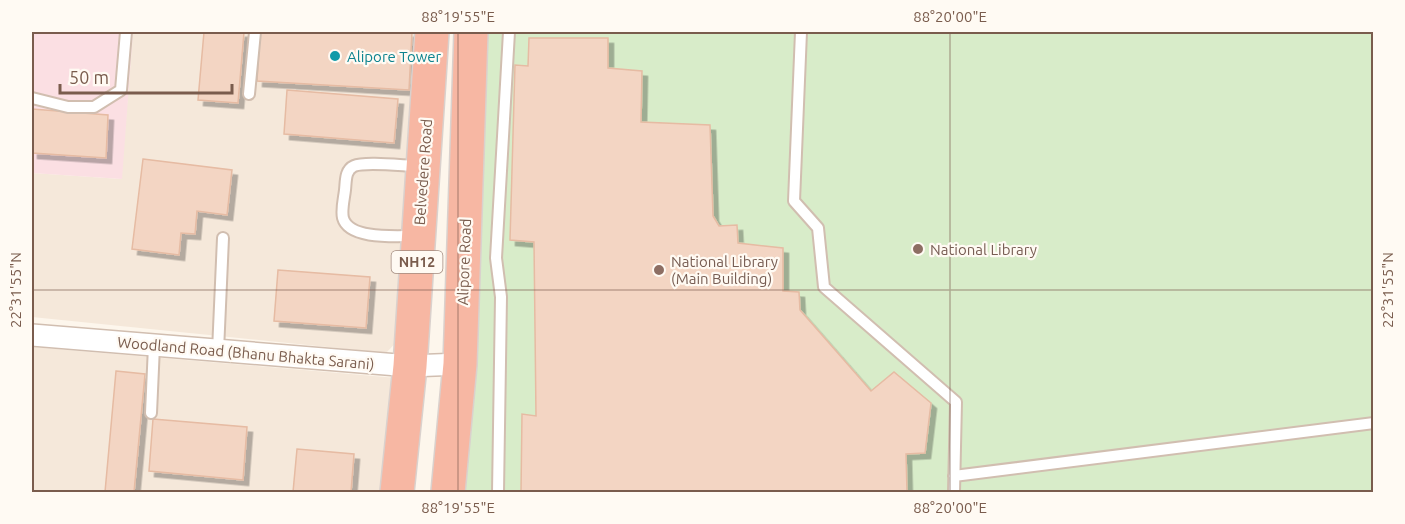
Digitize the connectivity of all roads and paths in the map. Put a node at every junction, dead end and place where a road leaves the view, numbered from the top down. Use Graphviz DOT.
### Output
graph roads {
  1 [pos="126,32"];
  2 [pos="255,32"];
  3 [pos="432,32"];
  4 [pos="471,32"];
  5 [pos="509,32"];
  6 [pos="801,32"];
  7 [pos="249,94"];
  8 [pos="32,98"];
  9 [pos="423,166"];
  10 [pos="418,236"];
  11 [pos="222,238"];
  12 [pos="32,335"];
  13 [pos="154,346"];
  14 [pos="218,351"];
  15 [pos="460,364"];
  16 [pos="410,366"];
  17 [pos="151,413"];
  18 [pos="1374,423"];
  19 [pos="954,476"];
  20 [pos="398,492"];
  21 [pos="448,492"];
  22 [pos="498,492"];
  23 [pos="954,492"];
  1 -- 8 [label="lane"];
  2 -- 7 [label="lane"];
  3 -- 9 [label="highway, Belvedere Road / NH12"];
  4 -- 15 [label="highway, Alipore Road / NH12"];
  5 -- 22 [label="lane"];
  6 -- 19 [label="lane"];
  9 -- 10 [label="highway, Belvedere Road / NH12"];
  9 -- 10 [label="lane"];
  10 -- 16 [label="highway, Belvedere Road / NH12"];
  11 -- 14 [label="lane"];
  12 -- 13 [label="street, Woodland Road (Bhanu Bhakta Sarani)"];
  13 -- 14 [label="street, Woodland Road (Bhanu Bhakta Sarani)"];
  13 -- 17 [label="lane"];
  14 -- 16 [label="street, Woodland Road (Bhanu Bhakta Sarani)"];
  15 -- 16 [label="street, Woodland Road (Bhanu Bhakta Sarani)"];
  15 -- 21 [label="highway, Alipore Road / NH12"];
  16 -- 20 [label="highway, Belvedere Road / NH12"];
  18 -- 19 [label="lane"];
  19 -- 23 [label="lane"];
}
